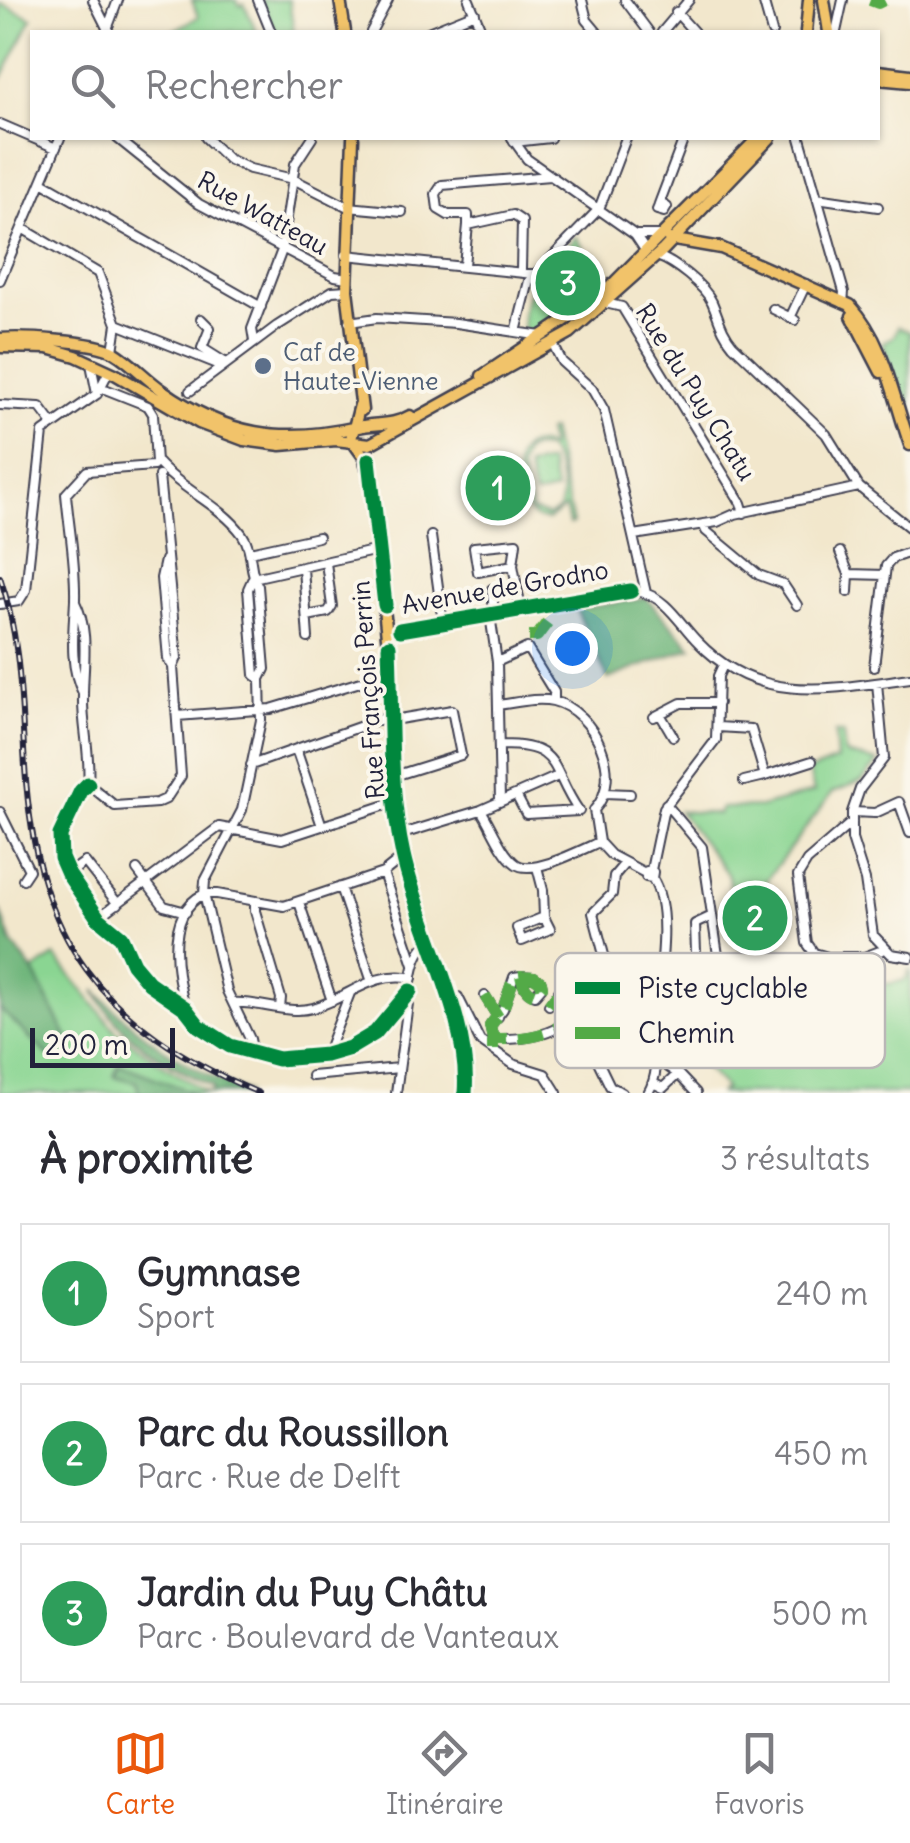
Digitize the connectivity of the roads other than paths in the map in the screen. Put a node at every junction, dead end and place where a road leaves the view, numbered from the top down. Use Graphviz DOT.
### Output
graph roads {
  1 [pos="92,0"];
  2 [pos="118,0"];
  3 [pos="258,0"];
  4 [pos="340,0"];
  5 [pos="388,0"];
  6 [pos="469,0"];
  7 [pos="582,0"];
  8 [pos="625,0"];
  9 [pos="689,0"];
  10 [pos="763,0"];
  11 [pos="809,0"];
  12 [pos="843,0"];
  13 [pos="828,3"];
  14 [pos="676,12"];
  15 [pos="476,13"];
  16 [pos="106,30"];
  17 [pos="108,30"];
  18 [pos="271,30"];
  19 [pos="345,30"];
  20 [pos="372,30"];
  21 [pos="433,30"];
  22 [pos="481,30"];
  23 [pos="596,30"];
  24 [pos="648,30"];
  25 [pos="663,30"];
  26 [pos="692,30"];
  27 [pos="771,30"];
  28 [pos="806,30"];
  29 [pos="832,30"];
  30 [pos="833,30"];
  31 [pos="880,71"];
  32 [pos="910,74"];
  33 [pos="880,79"];
  34 [pos="910,82"];
  35 [pos="0,124"];
  36 [pos="30,137"];
  37 [pos="37,140"];
  38 [pos="59,140"];
  39 [pos="119,140"];
  40 [pos="208,140"];
  41 [pos="311,140"];
  42 [pos="353,140"];
  43 [pos="513,140"];
  44 [pos="625,140"];
  45 [pos="683,140"];
  46 [pos="756,140"];
  47 [pos="768,140"];
  48 [pos="801,140"];
  49 [pos="56,148"];
  50 [pos="550,176"];
  51 [pos="293,179"];
  52 [pos="42,182"];
  53 [pos="817,198"];
  54 [pos="659,204"];
  55 [pos="348,207"];
  56 [pos="878,207"];
  57 [pos="599,208"];
  58 [pos="402,212"];
  59 [pos="468,225"];
  60 [pos="684,226"];
  61 [pos="22,228"];
  62 [pos="636,234"];
  63 [pos="665,237"];
  64 [pos="698,242"];
  65 [pos="282,248"];
  66 [pos="650,253"];
  67 [pos="346,255"];
  68 [pos="464,265"];
  69 [pos="521,270"];
  70 [pos="534,274"];
  71 [pos="0,280"];
  72 [pos="347,284"];
  73 [pos="806,284"];
  74 [pos="605,303"];
  75 [pos="842,303"];
  76 [pos="261,308"];
  77 [pos="773,309"];
  78 [pos="202,320"];
  79 [pos="348,322"];
  80 [pos="117,324"];
  81 [pos="859,326"];
  82 [pos="516,332"];
  83 [pos="0,339"];
  84 [pos="254,341"];
  85 [pos="541,344"];
  86 [pos="878,345"];
  87 [pos="97,347"];
  88 [pos="0,348"];
  89 [pos="91,361"];
  90 [pos="112,361"];
  91 [pos="223,364"];
  92 [pos="99,391"];
  93 [pos="190,391"];
  94 [pos="892,395"];
  95 [pos="0,405"];
  96 [pos="360,405"];
  97 [pos="52,423"];
  98 [pos="371,426"];
  99 [pos="352,429"];
  100 [pos="376,441"];
  101 [pos="354,444"];
  102 [pos="910,445"];
  103 [pos="156,464"];
  104 [pos="368,466"];
  105 [pos="163,474"];
  106 [pos="858,486"];
  107 [pos="743,509"];
  108 [pos="702,524"];
  109 [pos="910,528"];
  110 [pos="634,535"];
  111 [pos="431,536"];
  112 [pos="318,538"];
  113 [pos="378,550"];
  114 [pos="250,552"];
  115 [pos="840,552"];
  116 [pos="910,552"];
  117 [pos="326,563"];
  118 [pos="514,566"];
  119 [pos="302,568"];
  120 [pos="849,574"];
  121 [pos="885,574"];
  122 [pos="253,578"];
  123 [pos="492,589"];
  124 [pos="848,592"];
  125 [pos="646,593"];
  126 [pos="0,604"];
  127 [pos="797,606"];
  128 [pos="521,610"];
  129 [pos="492,615"];
  130 [pos="307,616"];
  131 [pos="443,622"];
  132 [pos="388,632"];
  133 [pos="529,636"];
  134 [pos="308,638"];
  135 [pos="527,648"];
  136 [pos="497,662"];
  137 [pos="727,667"];
  138 [pos="874,667"];
  139 [pos="390,673"];
  140 [pos="910,678"];
  141 [pos="877,683"];
  142 [pos="554,701"];
  143 [pos="718,703"];
  144 [pos="498,705"];
  145 [pos="260,711"];
  146 [pos="176,716"];
  147 [pos="393,717"];
  148 [pos="718,727"];
  149 [pos="673,736"];
  150 [pos="499,745"];
  151 [pos="296,750"];
  152 [pos="812,761"];
  153 [pos="251,764"];
  154 [pos="394,776"];
  155 [pos="558,776"];
  156 [pos="764,776"];
  157 [pos="744,781"];
  158 [pos="88,784"];
  159 [pos="604,793"];
  160 [pos="630,794"];
  161 [pos="516,795"];
  162 [pos="500,801"];
  163 [pos="395,802"];
  164 [pos="666,804"];
  165 [pos="482,810"];
  166 [pos="594,810"];
  167 [pos="580,811"];
  168 [pos="0,812"];
  169 [pos="852,817"];
  170 [pos="322,826"];
  171 [pos="233,828"];
  172 [pos="910,834"];
  173 [pos="399,835"];
  174 [pos="599,842"];
  175 [pos="403,857"];
  176 [pos="625,863"];
  177 [pos="537,867"];
  178 [pos="137,870"];
  179 [pos="382,873"];
  180 [pos="68,874"];
  181 [pos="649,874"];
  182 [pos="23,879"];
  183 [pos="146,883"];
  184 [pos="340,888"];
  185 [pos="204,894"];
  186 [pos="256,901"];
  187 [pos="299,902"];
  188 [pos="118,904"];
  189 [pos="186,912"];
  190 [pos="544,916"];
  191 [pos="712,916"];
  192 [pos="98,918"];
  193 [pos="429,942"];
  194 [pos="885,949"];
  195 [pos="603,953"];
  196 [pos="660,953"];
  197 [pos="696,953"];
  198 [pos="718,953"];
  199 [pos="814,953"];
  200 [pos="874,953"];
  201 [pos="910,957"];
  202 [pos="414,965"];
  203 [pos="521,976"];
  204 [pos="412,978"];
  205 [pos="372,979"];
  206 [pos="410,991"];
  207 [pos="350,993"];
  208 [pos="485,996"];
  209 [pos="448,997"];
  210 [pos="555,997"];
  211 [pos="332,1001"];
  212 [pos="232,1003"];
  213 [pos="549,1004"];
  214 [pos="185,1008"];
  215 [pos="280,1008"];
  216 [pos="498,1017"];
  217 [pos="555,1029"];
  218 [pos="493,1044"];
  219 [pos="253,1054"];
  220 [pos="326,1056"];
  221 [pos="400,1068"];
  222 [pos="601,1068"];
  223 [pos="655,1068"];
  224 [pos="671,1068"];
  225 [pos="678,1074"];
  226 [pos="312,1076"];
  227 [pos="653,1083"];
  228 [pos="396,1093"];
  229 [pos="462,1093"];
  230 [pos="557,1093"];
  231 [pos="622,1093"];
  232 [pos="648,1093"];
  233 [pos="696,1093"];
  1 -- 16 [label="street"];
  2 -- 17 [label="street"];
  3 -- 18 [label="street"];
  4 -- 19 [label="main road"];
  5 -- 20 [label="street"];
  6 -- 15 [label="street"];
  7 -- 23 [label="street"];
  8 -- 24 [label="street"];
  9 -- 14 [label="street"];
  10 -- 27 [label="street"];
  11 -- 28 [label="main road"];
  12 -- 30 [label="street"];
  13 -- 29 [label="main road"];
  14 -- 25 [label="street"];
  14 -- 26 [label="street"];
  15 -- 21 [label="street"];
  15 -- 22 [label="street"];
  31 -- 32 [label="main road"];
  33 -- 34 [label="main road"];
  35 -- 36 [label="street"];
  37 -- 49 [label="street"];
  38 -- 49 [label="street"];
  39 -- 65 [label="street, Rue Watteau"];
  40 -- 51 [label="street"];
  41 -- 51 [label="street"];
  42 -- 55 [label="main road, Rue François Perrin"];
  43 -- 50 [label="street"];
  44 -- 57 [label="street"];
  45 -- 54 [label="street"];
  46 -- 63 [label="main road"];
  47 -- 60 [label="main road"];
  48 -- 53 [label="street"];
  49 -- 52 [label="street"];
  50 -- 57 [label="street"];
  50 -- 59 [label="street"];
  51 -- 55 [label="street"];
  51 -- 65 [label="street"];
  52 -- 61 [label="street"];
  52 -- 76 [label="street"];
  53 -- 56 [label="street"];
  53 -- 75 [label="street"];
  55 -- 58 [label="street"];
  55 -- 67 [label="main road, Rue François Perrin"];
  57 -- 62 [label="street"];
  57 -- 70 [label="street"];
  59 -- 68 [label="street"];
  59 -- 69 [label="street"];
  60 -- 63 [label="main road"];
  60 -- 64 [label="main road"];
  61 -- 71 [label="street"];
  61 -- 80 [label="street"];
  62 -- 63 [label="street"];
  62 -- 66 [label="street"];
  63 -- 64 [label="main road"];
  63 -- 66 [label="main road"];
  64 -- 73 [label="main road"];
  65 -- 72 [label="street, Rue Watteau"];
  65 -- 76 [label="street"];
  66 -- 74 [label="main road"];
  66 -- 85 [label="main road"];
  66 -- 106 [label="street"];
  67 -- 68 [label="street"];
  67 -- 72 [label="main road, Rue François Perrin"];
  68 -- 69 [label="street"];
  69 -- 70 [label="street"];
  70 -- 82 [label="street"];
  72 -- 79 [label="main road, Rue François Perrin"];
  72 -- 84 [label="street"];
  73 -- 75 [label="main road"];
  73 -- 77 [label="street"];
  74 -- 85 [label="main road"];
  74 -- 107 [label="street, Rue du Puy Chatu"];
  75 -- 81 [label="main road"];
  75 -- 86 [label="main road"];
  76 -- 84 [label="street"];
  78 -- 91 [label="street"];
  79 -- 82 [label="street"];
  79 -- 96 [label="main road, Rue François Perrin"];
  80 -- 87 [label="street"];
  80 -- 90 [label="street"];
  80 -- 91 [label="street"];
  81 -- 86 [label="main road"];
  81 -- 94 [label="main road"];
  82 -- 85 [label="street"];
  82 -- 85 [label="street"];
  83 -- 87 [label="main road"];
  84 -- 91 [label="street"];
  85 -- 98 [label="main road"];
  85 -- 100 [label="main road"];
  85 -- 110 [label="street"];
  86 -- 94 [label="main road"];
  87 -- 89 [label="main road"];
  87 -- 90 [label="main road"];
  88 -- 89 [label="main road"];
  89 -- 90 [label="main road"];
  89 -- 92 [label="street"];
  90 -- 92 [label="street"];
  90 -- 99 [label="main road"];
  90 -- 101 [label="main road"];
  91 -- 93 [label="street"];
  92 -- 97 [label="street"];
  92 -- 103 [label="street"];
  94 -- 102 [label="main road"];
  95 -- 97 [label="street"];
  96 -- 98 [label="main road, Rue François Perrin"];
  96 -- 99 [label="main road, Rue François Perrin"];
  97 -- 126 [label="street"];
  98 -- 99 [label="main road"];
  98 -- 100 [label="main road, Rue François Perrin"];
  99 -- 101 [label="main road, Rue François Perrin"];
  100 -- 101 [label="main road"];
  100 -- 104 [label="main road, Rue François Perrin"];
  101 -- 104 [label="main road, Rue François Perrin"];
  103 -- 105 [label="street"];
  103 -- 158 [label="street"];
  104 -- 113 [label="main road, Rue François Perrin"];
  105 -- 114 [label="street"];
  105 -- 146 [label="street"];
  106 -- 107 [label="street"];
  106 -- 109 [label="street"];
  107 -- 108 [label="street"];
  108 -- 110 [label="street"];
  108 -- 127 [label="street"];
  110 -- 125 [label="street"];
  111 -- 131 [label="street"];
  112 -- 114 [label="street"];
  113 -- 117 [label="street"];
  113 -- 132 [label="main road, Rue François Perrin"];
  114 -- 122 [label="street"];
  115 -- 120 [label="street"];
  116 -- 121 [label="street"];
  117 -- 119 [label="street"];
  117 -- 130 [label="street"];
  118 -- 118 [label="street"];
  118 -- 128 [label="street"];
  119 -- 122 [label="street"];
  119 -- 130 [label="street"];
  120 -- 121 [label="street"];
  120 -- 124 [label="street"];
  121 -- 138 [label="street"];
  122 -- 145 [label="street"];
  123 -- 129 [label="street"];
  125 -- 128 [label="street, Avenue de Grodno"];
  125 -- 137 [label="street"];
  128 -- 129 [label="street, Avenue de Grodno"];
  129 -- 131 [label="street, Avenue de Grodno"];
  129 -- 136 [label="street"];
  130 -- 134 [label="street"];
  131 -- 132 [label="street, Avenue de Grodno"];
  132 -- 139 [label="main road, Rue François Perrin"];
  133 -- 135 [label="street"];
  135 -- 136 [label="street"];
  135 -- 142 [label="street"];
  136 -- 144 [label="street"];
  137 -- 141 [label="street"];
  137 -- 143 [label="street"];
  139 -- 145 [label="street"];
  139 -- 147 [label="main road, Rue François Perrin"];
  140 -- 141 [label="street"];
  141 -- 169 [label="street"];
  142 -- 144 [label="street"];
  142 -- 159 [label="street"];
  143 -- 148 [label="street"];
  143 -- 149 [label="street"];
  144 -- 150 [label="street"];
  145 -- 146 [label="street"];
  145 -- 153 [label="street"];
  146 -- 158 [label="street"];
  147 -- 151 [label="street"];
  147 -- 154 [label="main road, Rue François Perrin"];
  147 -- 154 [label="street"];
  148 -- 156 [label="street"];
  148 -- 164 [label="street"];
  150 -- 155 [label="street"];
  150 -- 162 [label="street"];
  151 -- 153 [label="street"];
  151 -- 170 [label="street"];
  152 -- 156 [label="street"];
  153 -- 171 [label="street"];
  154 -- 163 [label="main road, Rue François Perrin"];
  155 -- 161 [label="street"];
  155 -- 167 [label="street"];
  156 -- 157 [label="street"];
  158 -- 180 [label="street"];
  159 -- 160 [label="street"];
  159 -- 166 [label="street"];
  161 -- 162 [label="street"];
  161 -- 167 [label="street"];
  162 -- 165 [label="street"];
  163 -- 170 [label="street"];
  163 -- 173 [label="main road, Rue François Perrin"];
  164 -- 181 [label="street"];
  164 -- 191 [label="street"];
  165 -- 173 [label="street"];
  165 -- 177 [label="street"];
  166 -- 167 [label="street"];
  166 -- 174 [label="street"];
  168 -- 182 [label="street"];
  169 -- 172 [label="street"];
  169 -- 194 [label="street"];
  169 -- 199 [label="street"];
  170 -- 171 [label="street"];
  171 -- 183 [label="street"];
  171 -- 185 [label="street"];
  173 -- 175 [label="main road, Rue François Perrin"];
  174 -- 176 [label="street"];
  174 -- 177 [label="street"];
  175 -- 179 [label="street"];
  175 -- 193 [label="main road, Rue François Perrin"];
  176 -- 181 [label="street"];
  176 -- 195 [label="street"];
  177 -- 190 [label="street"];
  178 -- 183 [label="street"];
  179 -- 184 [label="street"];
  179 -- 202 [label="street"];
  180 -- 188 [label="street"];
  180 -- 192 [label="street"];
  181 -- 196 [label="street"];
  183 -- 188 [label="street"];
  183 -- 189 [label="street"];
  184 -- 187 [label="street"];
  184 -- 205 [label="street"];
  185 -- 186 [label="street"];
  185 -- 189 [label="street"];
  185 -- 212 [label="street"];
  186 -- 187 [label="street"];
  186 -- 215 [label="street"];
  187 -- 211 [label="street"];
  188 -- 192 [label="street"];
  189 -- 214 [label="street"];
  191 -- 197 [label="street"];
  191 -- 198 [label="street"];
  192 -- 214 [label="street"];
  193 -- 202 [label="street"];
  193 -- 209 [label="main road, Rue François Perrin"];
  194 -- 200 [label="street"];
  194 -- 201 [label="street"];
  202 -- 204 [label="street"];
  203 -- 216 [label="street"];
  204 -- 205 [label="street"];
  204 -- 206 [label="street"];
  205 -- 207 [label="street"];
  206 -- 220 [label="street"];
  206 -- 221 [label="street"];
  207 -- 211 [label="street"];
  207 -- 220 [label="street"];
  208 -- 216 [label="street"];
  209 -- 218 [label="street"];
  209 -- 229 [label="main road, Rue François Perrin"];
  210 -- 213 [label="street"];
  211 -- 215 [label="street"];
  212 -- 215 [label="street"];
  212 -- 219 [label="street"];
  214 -- 219 [label="street"];
  216 -- 218 [label="street"];
  217 -- 218 [label="street"];
  218 -- 230 [label="street"];
  219 -- 220 [label="street"];
  221 -- 226 [label="street"];
  221 -- 228 [label="street"];
  222 -- 231 [label="street"];
  223 -- 227 [label="street"];
  224 -- 225 [label="street"];
  225 -- 227 [label="street"];
  225 -- 233 [label="street"];
  227 -- 232 [label="street"];
}
